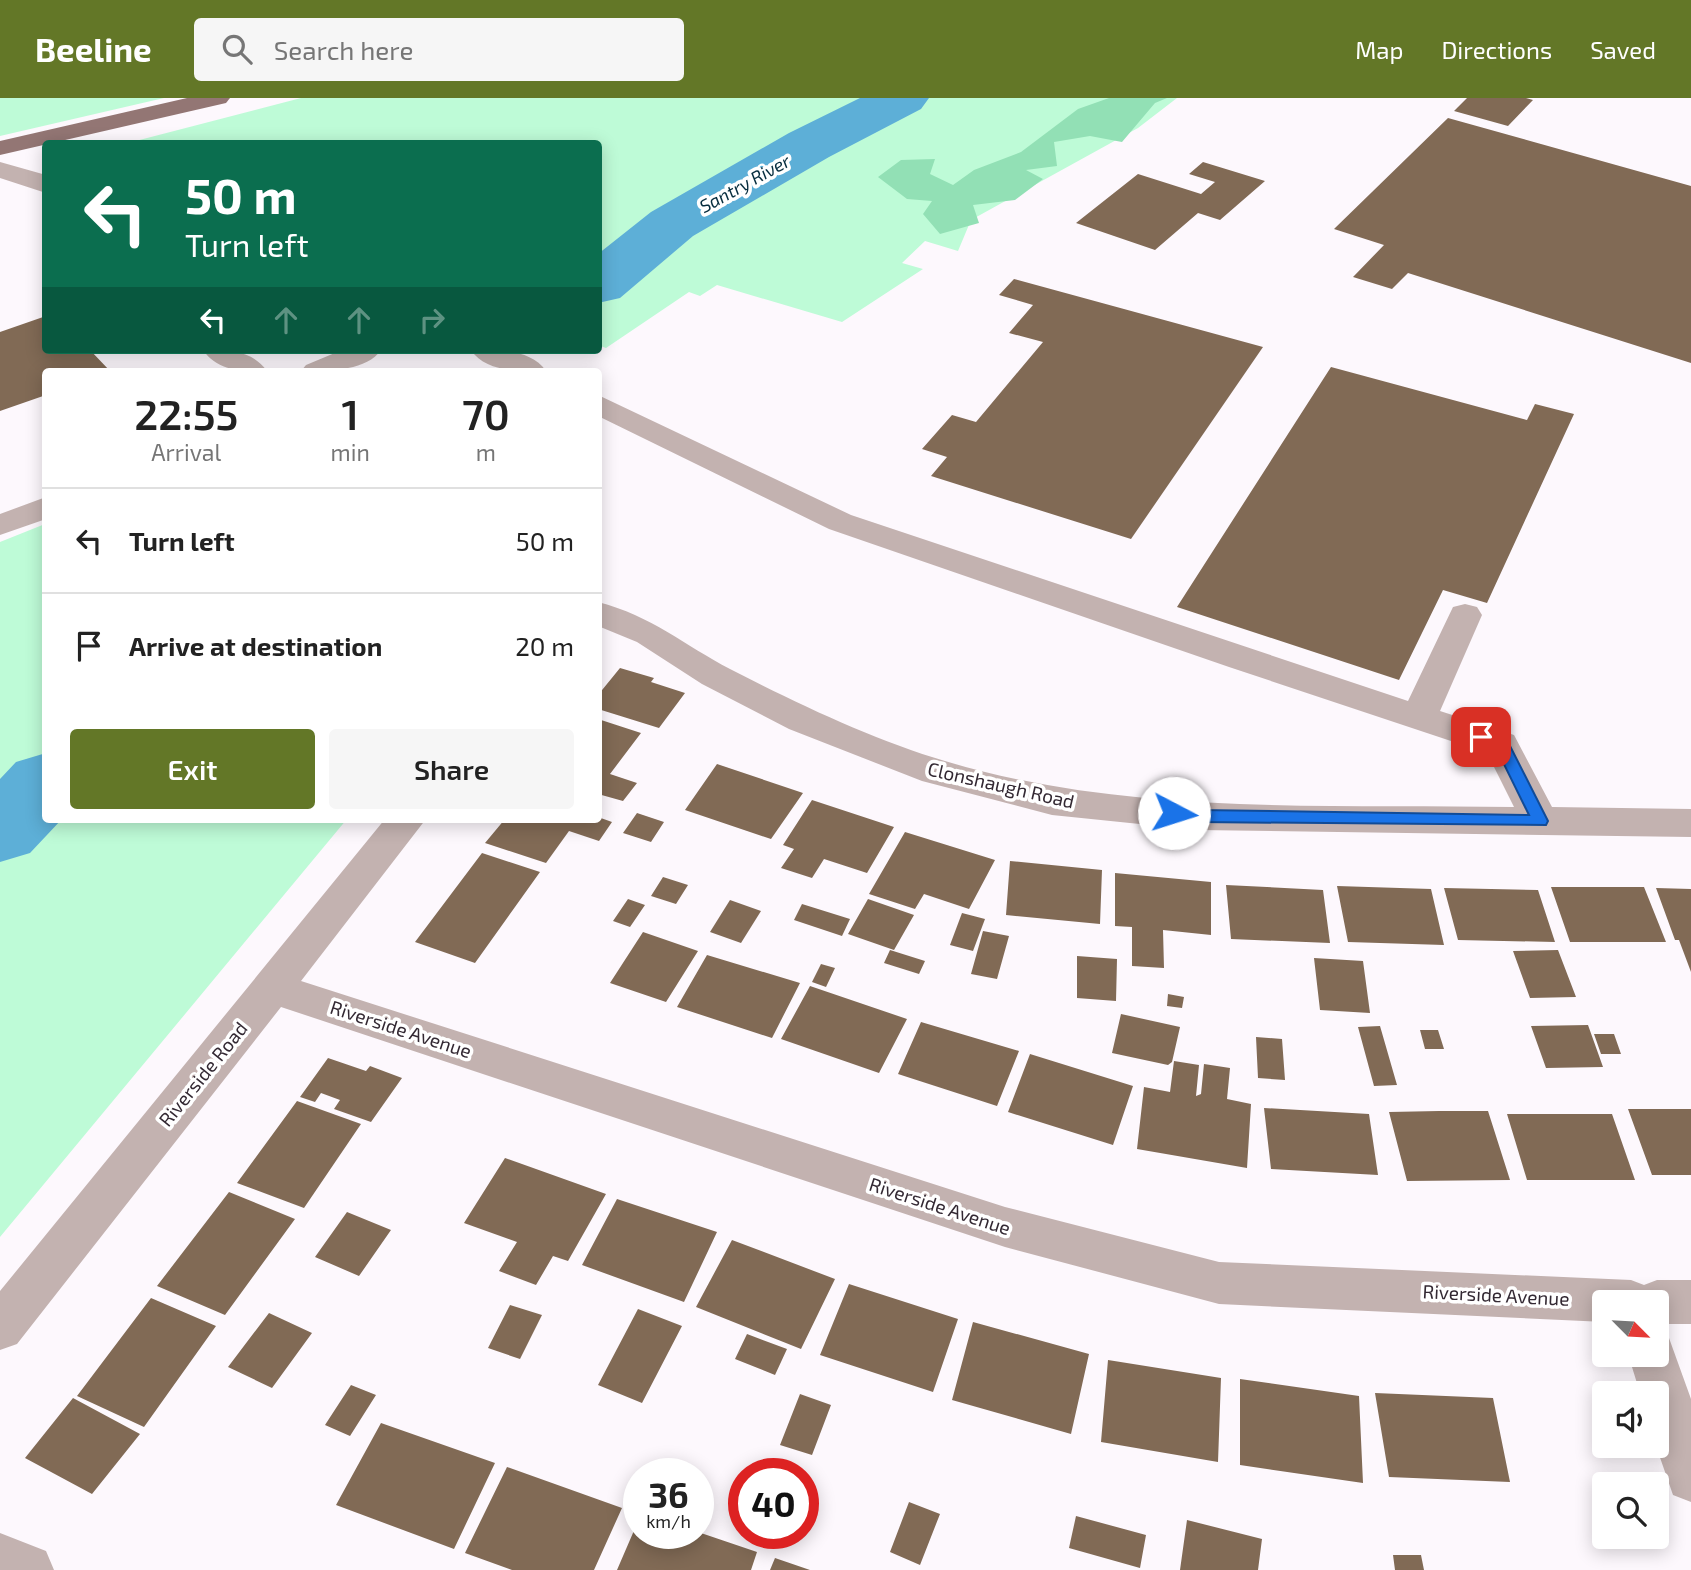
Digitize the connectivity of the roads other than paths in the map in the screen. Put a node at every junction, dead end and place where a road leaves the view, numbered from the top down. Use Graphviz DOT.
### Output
graph roads {
  1 [pos="218,98"];
  2 [pos="70,138"];
  3 [pos="42,142"];
  4 [pos="0,148"];
  5 [pos="0,170"];
  6 [pos="42,183"];
  7 [pos="223,354"];
  8 [pos="357,354"];
  9 [pos="494,354"];
  10 [pos="246,368"];
  11 [pos="323,368"];
  12 [pos="524,368"];
  13 [pos="602,406"];
  14 [pos="42,509"];
  15 [pos="0,525"];
  16 [pos="602,615"];
  17 [pos="1465,615"];
  18 [pos="1419,717"];
  19 [pos="1540,821"];
  20 [pos="404,823"];
  21 [pos="1691,823"];
  22 [pos="272,988"];
  23 [pos="1592,1300"];
  24 [pos="1670,1302"];
  25 [pos="1691,1302"];
  26 [pos="0,1328"];
  27 [pos="1656,1367"];
  28 [pos="1691,1477"];
  29 [pos="0,1559"];
  30 [pos="27,1570"];
  1 -- 2 [label="main road"];
  3 -- 4 [label="main road"];
  5 -- 6 [label="street"];
  7 -- 10 [label="street"];
  8 -- 11 [label="street"];
  9 -- 12 [label="street"];
  13 -- 18 [label="street"];
  14 -- 15 [label="street"];
  16 -- 19 [label="street, Clonshaugh Road"];
  17 -- 18 [label="street"];
  18 -- 19 [label="street"];
  19 -- 21 [label="street, Clonshaugh Road"];
  20 -- 22 [label="street, Riverside Road"];
  22 -- 23 [label="street, Riverside Avenue"];
  22 -- 26 [label="street, Riverside Road"];
  24 -- 25 [label="street"];
  27 -- 28 [label="street"];
  29 -- 30 [label="street"];
}
